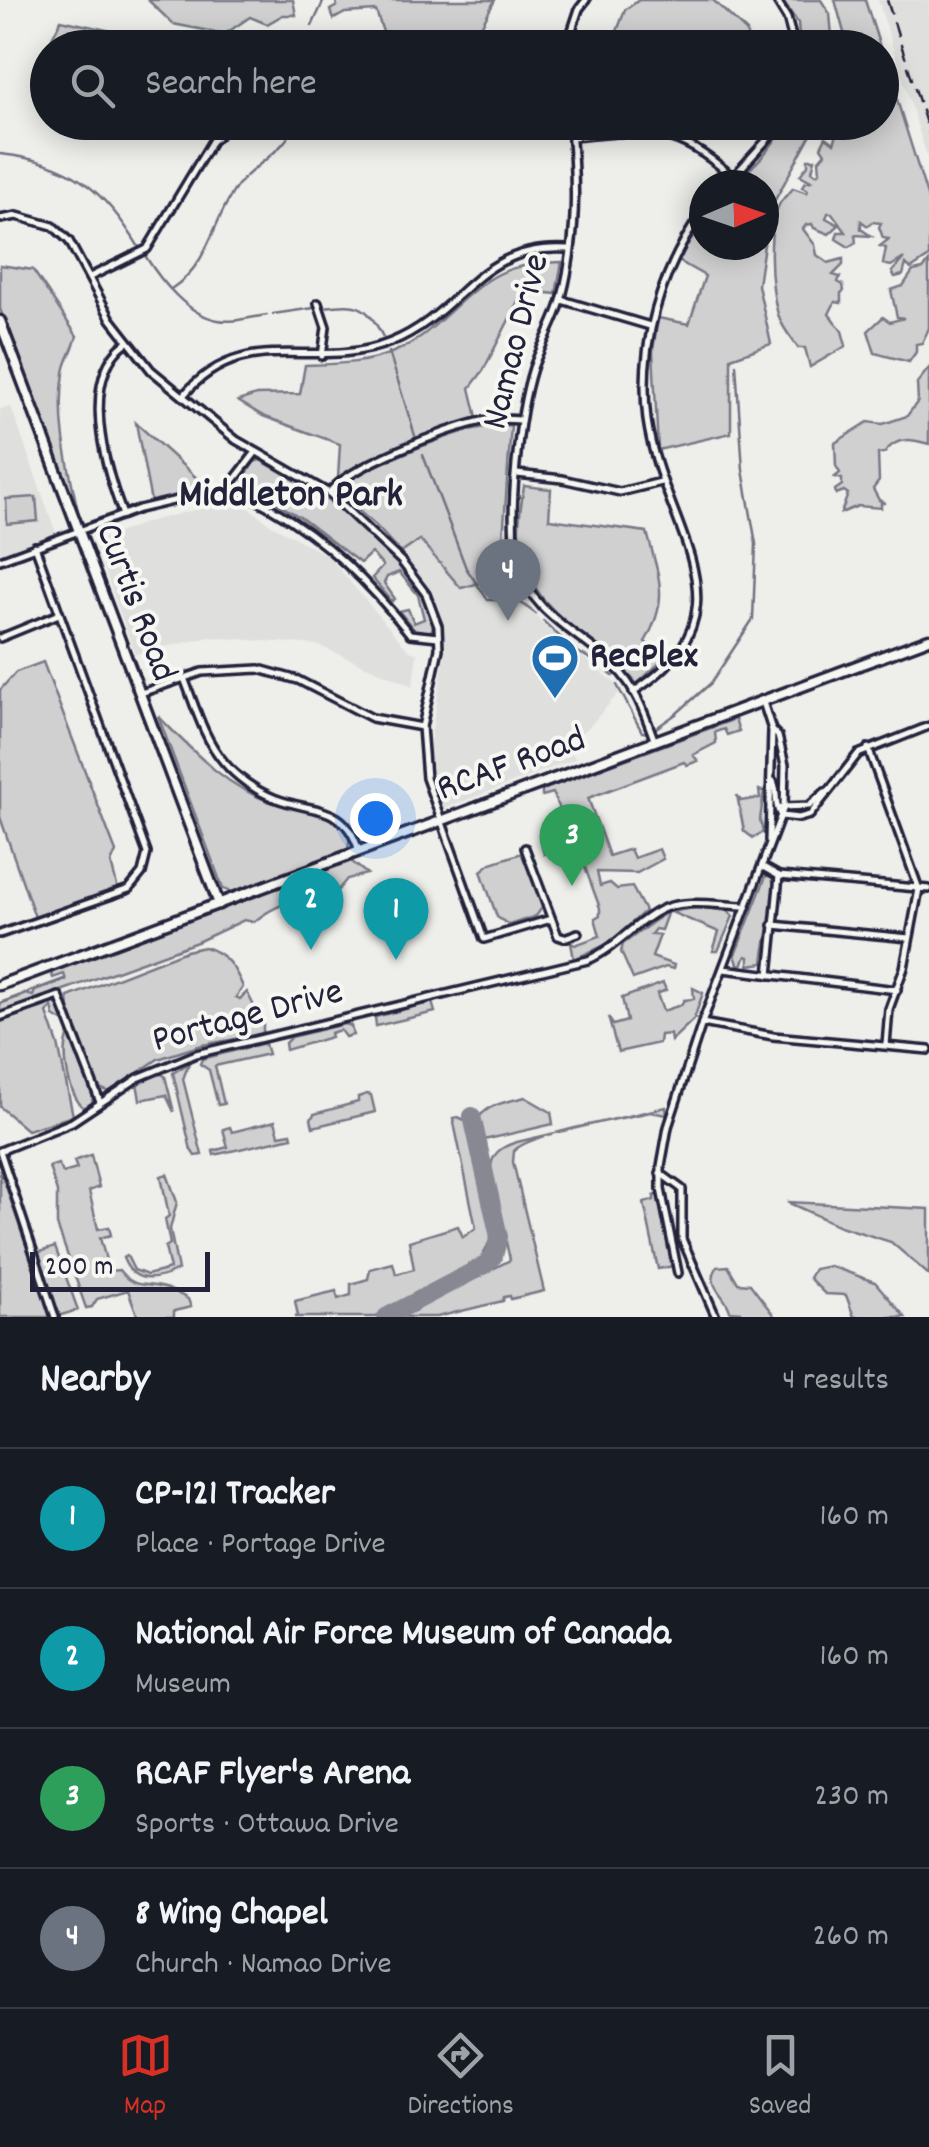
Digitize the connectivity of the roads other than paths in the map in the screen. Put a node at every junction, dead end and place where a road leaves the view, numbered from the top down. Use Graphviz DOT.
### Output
graph roads {
  1 [pos="586,0"];
  2 [pos="776,0"];
  3 [pos="572,30"];
  4 [pos="790,30"];
  5 [pos="213,140"];
  6 [pos="572,140"];
  7 [pos="677,140"];
  8 [pos="767,140"];
  9 [pos="725,170"];
  10 [pos="739,170"];
  11 [pos="0,219"];
  12 [pos="689,232"];
  13 [pos="571,250"];
  14 [pos="90,278"];
  15 [pos="562,300"];
  16 [pos="318,303"];
  17 [pos="0,321"];
  18 [pos="651,326"];
  19 [pos="127,342"];
  20 [pos="322,356"];
  21 [pos="183,396"];
  22 [pos="521,420"];
  23 [pos="256,452"];
  24 [pos="517,474"];
  25 [pos="662,482"];
  26 [pos="228,488"];
  27 [pos="329,493"];
  28 [pos="123,515"];
  29 [pos="76,532"];
  30 [pos="35,546"];
  31 [pos="0,560"];
  32 [pos="59,614"];
  33 [pos="438,636"];
  34 [pos="0,638"];
  35 [pos="929,638"];
  36 [pos="184,678"];
  37 [pos="633,692"];
  38 [pos="139,694"];
  39 [pos="762,700"];
  40 [pos="929,726"];
  41 [pos="422,727"];
  42 [pos="772,730"];
  43 [pos="652,735"];
  44 [pos="868,748"];
  45 [pos="773,781"];
  46 [pos="780,811"];
  47 [pos="770,816"];
  48 [pos="442,822"];
  49 [pos="769,844"];
  50 [pos="525,848"];
  51 [pos="360,852"];
  52 [pos="763,867"];
  53 [pos="779,876"];
  54 [pos="929,889"];
  55 [pos="919,890"];
  56 [pos="219,904"];
  57 [pos="747,906"];
  58 [pos="552,919"];
  59 [pos="774,925"];
  60 [pos="578,933"];
  61 [pos="0,934"];
  62 [pos="910,938"];
  63 [pos="723,969"];
  64 [pos="768,975"];
  65 [pos="0,985"];
  66 [pos="897,990"];
  67 [pos="0,1017"];
  68 [pos="702,1023"];
  69 [pos="886,1045"];
  70 [pos="929,1050"];
  71 [pos="100,1103"];
  72 [pos="0,1151"];
  73 [pos="660,1173"];
  74 [pos="678,1273"];
  75 [pos="55,1317"];
  76 [pos="716,1317"];
  1 -- 3 [label="street"];
  2 -- 4 [label="street"];
  5 -- 14 [label="street"];
  6 -- 13 [label="street, Namao Drive"];
  7 -- 9 [label="street"];
  8 -- 10 [label="street"];
  11 -- 14 [label="street"];
  12 -- 18 [label="street"];
  13 -- 15 [label="street, Namao Drive"];
  13 -- 20 [label="street"];
  14 -- 19 [label="street"];
  15 -- 18 [label="street"];
  15 -- 22 [label="street, Namao Drive"];
  16 -- 20 [label="street"];
  17 -- 29 [label="main road, Curtis Road"];
  18 -- 25 [label="street"];
  19 -- 21 [label="street"];
  19 -- 28 [label="street"];
  20 -- 21 [label="street"];
  21 -- 23 [label="street"];
  22 -- 24 [label="street, Namao Drive"];
  22 -- 27 [label="street"];
  23 -- 26 [label="street"];
  23 -- 27 [label="street"];
  24 -- 25 [label="street"];
  24 -- 37 [label="street, Namao Drive"];
  25 -- 37 [label="street"];
  26 -- 28 [label="street"];
  26 -- 33 [label="street"];
  27 -- 33 [label="street"];
  28 -- 29 [label="street"];
  29 -- 30 [label="street"];
  29 -- 38 [label="main road, Curtis Road"];
  30 -- 31 [label="street"];
  30 -- 32 [label="street"];
  32 -- 34 [label="street"];
  32 -- 61 [label="street"];
  33 -- 41 [label="street"];
  35 -- 39 [label="main road, RCAF Road"];
  36 -- 38 [label="street"];
  36 -- 41 [label="street"];
  36 -- 51 [label="street"];
  37 -- 43 [label="street"];
  38 -- 56 [label="main road, Curtis Road"];
  39 -- 42 [label="street"];
  39 -- 43 [label="main road, RCAF Road"];
  40 -- 44 [label="street"];
  41 -- 48 [label="street"];
  42 -- 45 [label="street"];
  42 -- 46 [label="street"];
  43 -- 48 [label="main road, RCAF Road"];
  44 -- 46 [label="street"];
  44 -- 55 [label="street"];
  45 -- 46 [label="street"];
  45 -- 47 [label="street"];
  46 -- 47 [label="street"];
  46 -- 49 [label="street"];
  47 -- 49 [label="street"];
  48 -- 51 [label="main road, RCAF Road"];
  48 -- 58 [label="street"];
  49 -- 52 [label="street"];
  50 -- 58 [label="street"];
  51 -- 56 [label="main road, RCAF Road"];
  52 -- 53 [label="street"];
  52 -- 57 [label="street"];
  53 -- 55 [label="street"];
  53 -- 59 [label="street"];
  54 -- 55 [label="street"];
  55 -- 62 [label="street"];
  56 -- 65 [label="main road, RCAF Road"];
  57 -- 63 [label="street"];
  57 -- 71 [label="street, Portage Drive"];
  58 -- 60 [label="street"];
  59 -- 62 [label="street"];
  59 -- 64 [label="street"];
  62 -- 66 [label="street"];
  63 -- 64 [label="street"];
  63 -- 68 [label="street"];
  64 -- 66 [label="street"];
  66 -- 69 [label="street"];
  67 -- 71 [label="street"];
  68 -- 69 [label="street"];
  68 -- 73 [label="street"];
  69 -- 70 [label="street"];
  71 -- 72 [label="street, Portage Drive"];
  72 -- 75 [label="street"];
  73 -- 74 [label="street"];
  73 -- 76 [label="street"];
}
